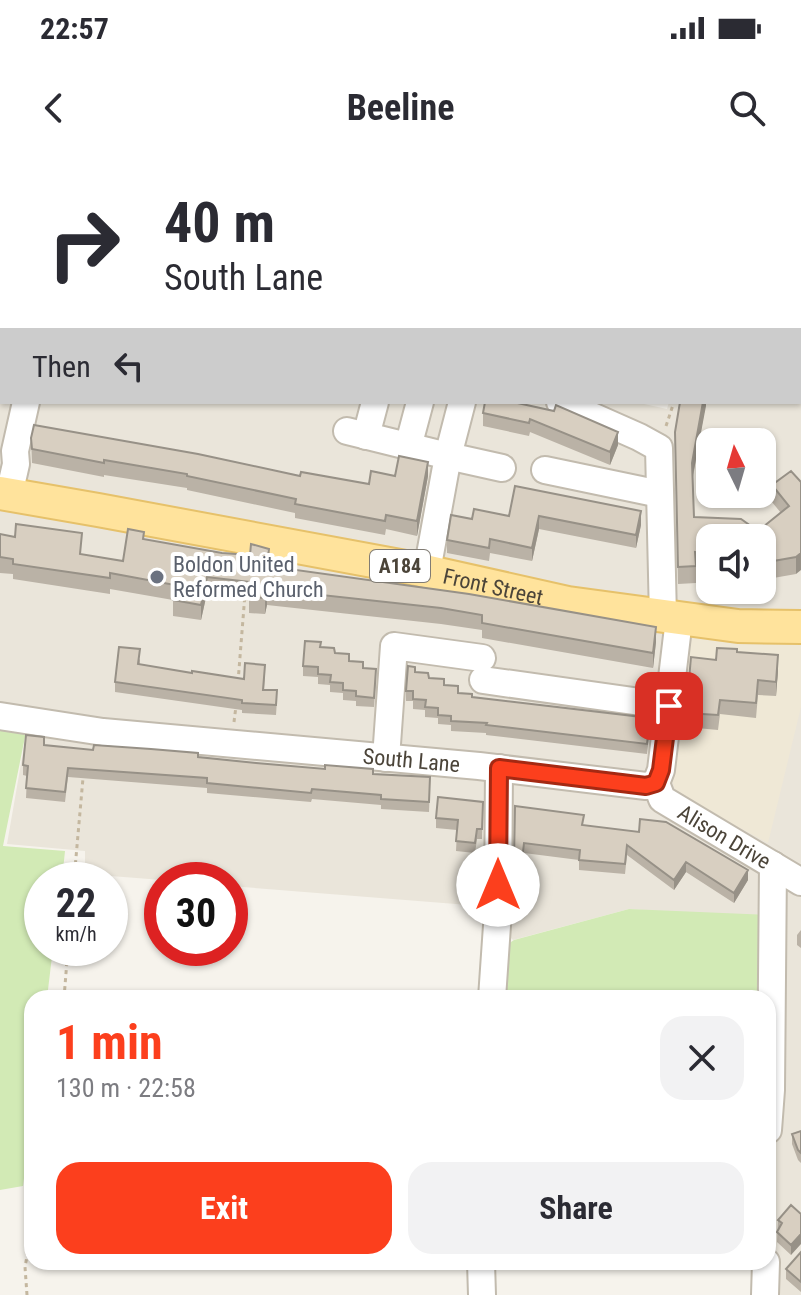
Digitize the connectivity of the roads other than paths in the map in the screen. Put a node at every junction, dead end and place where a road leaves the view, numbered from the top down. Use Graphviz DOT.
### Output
graph roads {
  1 [pos="26,404"];
  2 [pos="374,404"];
  3 [pos="419,404"];
  4 [pos="461,404"];
  5 [pos="564,404"];
  6 [pos="408,447"];
  7 [pos="448,456"];
  8 [pos="502,468"];
  9 [pos="545,470"];
  10 [pos="5,494"];
  11 [pos="660,494"];
  12 [pos="427,571"];
  13 [pos="671,618"];
  14 [pos="801,627"];
  15 [pos="669,706"];
  16 [pos="0,716"];
  17 [pos="386,758"];
  18 [pos="499,768"];
  19 [pos="656,783"];
  20 [pos="773,865"];
  21 [pos="801,882"];
  22 [pos="493,990"];
  23 [pos="772,990"];
  24 [pos="481,1270"];
  25 [pos="766,1270"];
  26 [pos="482,1295"];
  27 [pos="765,1295"];
  1 -- 10 [label="street"];
  2 -- 6 [label="street"];
  3 -- 6 [label="street"];
  4 -- 7 [label="street"];
  5 -- 11 [label="street"];
  6 -- 7 [label="street"];
  7 -- 8 [label="street"];
  7 -- 12 [label="street"];
  9 -- 11 [label="street"];
  10 -- 12 [label="main road, Front Street / A184"];
  11 -- 13 [label="street"];
  12 -- 13 [label="main road, Front Street / A184"];
  13 -- 14 [label="main road, Front Street / A184"];
  13 -- 15 [label="street"];
  15 -- 17 [label="street"];
  15 -- 19 [label="street"];
  16 -- 17 [label="street, South Lane"];
  17 -- 18 [label="street, South Lane"];
  18 -- 19 [label="street, South Lane"];
  18 -- 22 [label="street"];
  19 -- 20 [label="street, Alison Drive"];
  20 -- 21 [label="street, Alison Drive"];
  20 -- 23 [label="street"];
  24 -- 26 [label="street"];
  25 -- 27 [label="street"];
}
